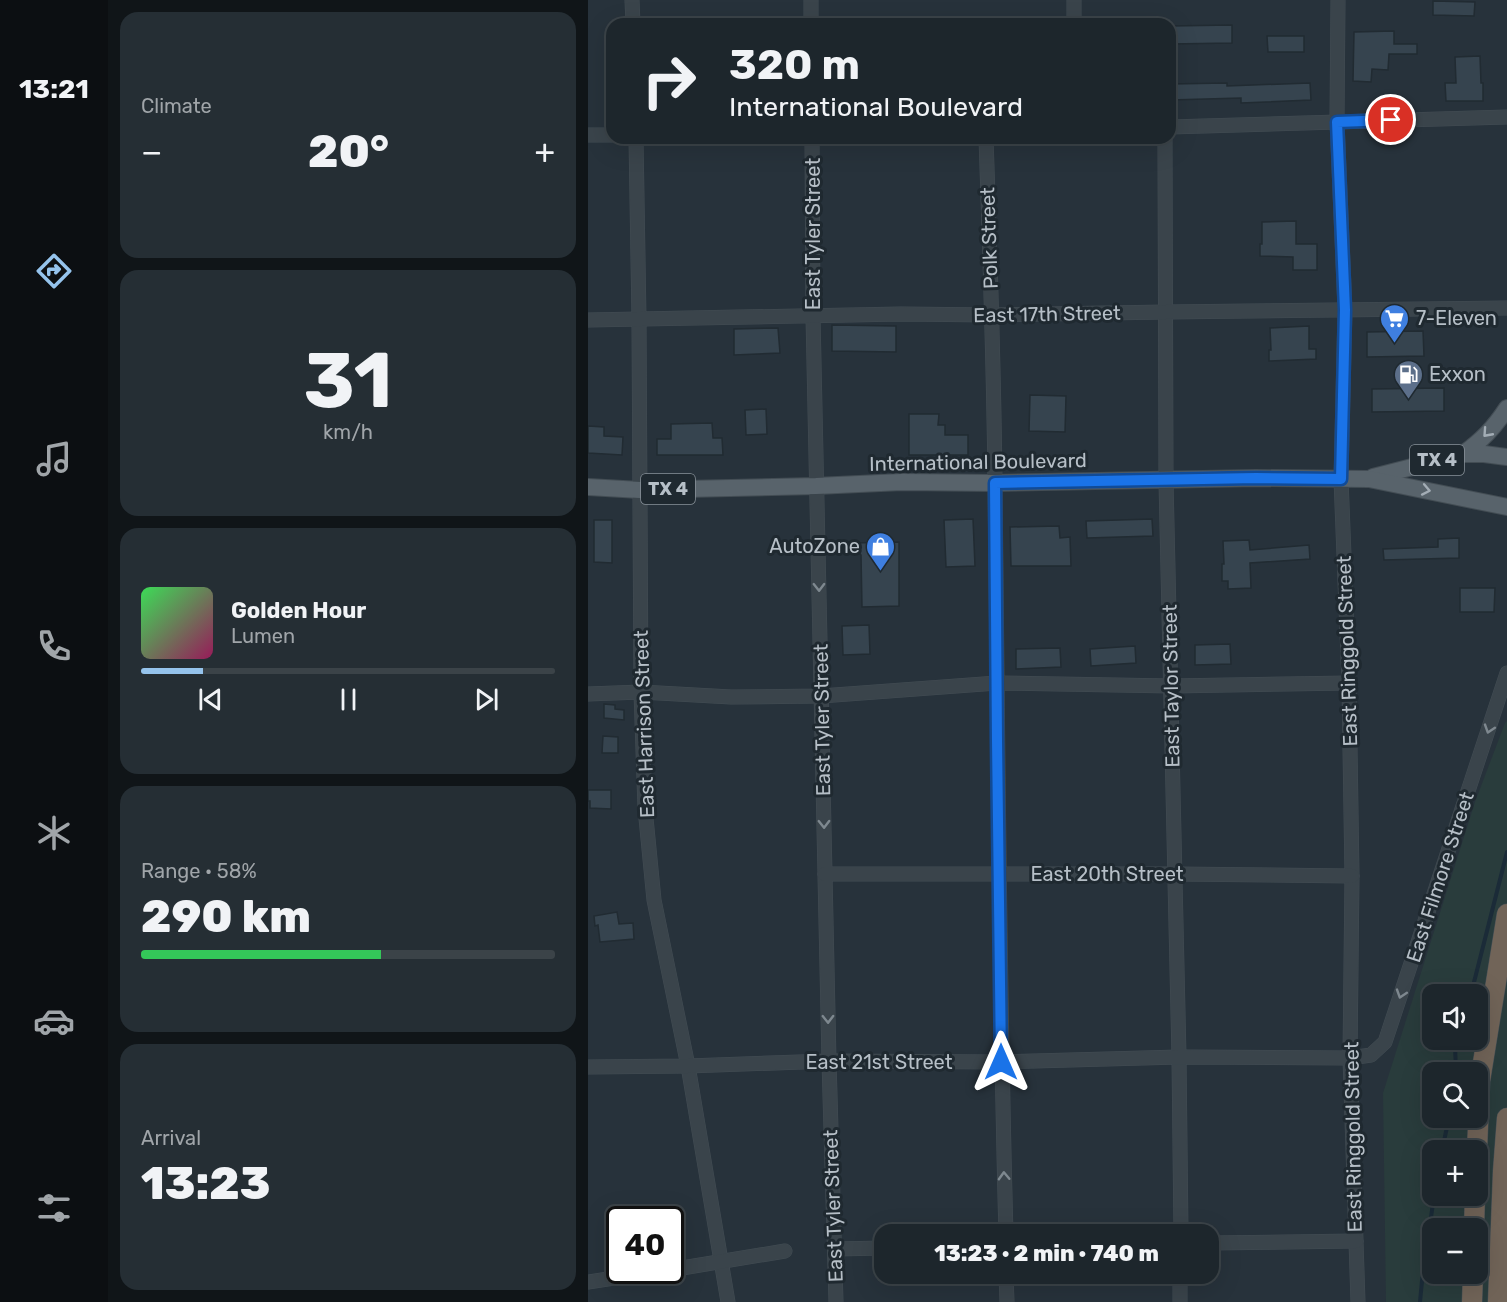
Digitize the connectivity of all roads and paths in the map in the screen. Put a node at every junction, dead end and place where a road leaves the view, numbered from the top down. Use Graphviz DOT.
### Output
graph roads {
  1 [pos="632,0"];
  2 [pos="811,0"];
  3 [pos="1074,0"];
  4 [pos="1338,0"];
  5 [pos="633,18"];
  6 [pos="811,18"];
  7 [pos="1074,18"];
  8 [pos="1507,117"];
  9 [pos="1337,122"];
  10 [pos="1176,127"];
  11 [pos="588,135"];
  12 [pos="606,135"];
  13 [pos="636,144"];
  14 [pos="812,144"];
  15 [pos="986,144"];
  16 [pos="1165,144"];
  17 [pos="1507,308"];
  18 [pos="1345,310"];
  19 [pos="1166,312"];
  20 [pos="992,315"];
  21 [pos="813,316"];
  22 [pos="639,319"];
  23 [pos="588,320"];
  24 [pos="1507,408"];
  25 [pos="1463,454"];
  26 [pos="1507,457"];
  27 [pos="1341,479"];
  28 [pos="1369,479"];
  29 [pos="1166,481"];
  30 [pos="995,483"];
  31 [pos="816,486"];
  32 [pos="588,487"];
  33 [pos="640,490"];
  34 [pos="1507,507"];
  35 [pos="1507,674"];
  36 [pos="997,683"];
  37 [pos="1348,683"];
  38 [pos="1172,686"];
  39 [pos="641,692"];
  40 [pos="588,694"];
  41 [pos="821,696"];
  42 [pos="825,874"];
  43 [pos="998,874"];
  44 [pos="1174,874"];
  45 [pos="1352,876"];
  46 [pos="1507,914"];
  47 [pos="1179,1057"];
  48 [pos="1350,1058"];
  49 [pos="829,1061"];
  50 [pos="1001,1062"];
  51 [pos="688,1066"];
  52 [pos="588,1067"];
  53 [pos="1507,1118"];
  54 [pos="1477,1140"];
  55 [pos="1006,1224"];
  56 [pos="1181,1224"];
  57 [pos="1356,1240"];
  58 [pos="1219,1243"];
  59 [pos="874,1248"];
  60 [pos="835,1249"];
  61 [pos="784,1251"];
  62 [pos="721,1262"];
  63 [pos="684,1268"];
  64 [pos="606,1279"];
  65 [pos="588,1282"];
  66 [pos="1006,1284"];
  67 [pos="1180,1284"];
  68 [pos="1473,1284"];
  69 [pos="728,1302"];
  70 [pos="836,1302"];
  71 [pos="1007,1302"];
  72 [pos="1180,1302"];
  73 [pos="1358,1302"];
  74 [pos="1472,1302"];
  75 [pos="1498,1302"];
  1 -- 5 [label="street"];
  2 -- 6 [label="street"];
  3 -- 7 [label="street"];
  4 -- 9 [label="street, East Ringgold Street"];
  8 -- 9 [label="street"];
  9 -- 10 [label="street"];
  9 -- 18 [label="street, East Ringgold Street"];
  11 -- 12 [label="street"];
  13 -- 22 [label="street, East Harrison Street"];
  14 -- 21 [label="street, East Tyler Street"];
  15 -- 20 [label="street, Polk Street"];
  16 -- 19 [label="street, East Taylor Street"];
  17 -- 18 [label="street, East 17th Street"];
  18 -- 19 [label="street, East 17th Street"];
  18 -- 27 [label="street, East Ringgold Street"];
  19 -- 20 [label="street, East 17th Street"];
  19 -- 29 [label="street, East Taylor Street"];
  20 -- 21 [label="street, East 17th Street"];
  20 -- 30 [label="street, Polk Street"];
  21 -- 22 [label="street, East 17th Street"];
  21 -- 31 [label="street, East Tyler Street"];
  22 -- 23 [label="street, East 17th Street"];
  22 -- 33 [label="street, East Harrison Street"];
  24 -- 25 [label="main road, one-way"];
  25 -- 26 [label="main road, International Boulevard / TX 4"];
  25 -- 28 [label="main road, International Boulevard / TX 4"];
  27 -- 28 [label="main road, International Boulevard / TX 4"];
  27 -- 29 [label="main road, International Boulevard / TX 4"];
  27 -- 37 [label="street, East Ringgold Street"];
  28 -- 34 [label="main road, International Boulevard / TX 4, one-way"];
  29 -- 30 [label="main road, International Boulevard / TX 4"];
  29 -- 38 [label="street, East Taylor Street"];
  30 -- 31 [label="main road, International Boulevard / TX 4"];
  30 -- 36 [label="street, Polk Street"];
  31 -- 33 [label="main road, International Boulevard / TX 4"];
  31 -- 41 [label="street, East Tyler Street, one-way"];
  32 -- 33 [label="main road, International Boulevard / TX 4"];
  33 -- 39 [label="street, East Harrison Street"];
  35 -- 48 [label="street, East Filmore Street, one-way"];
  36 -- 38 [label="street"];
  36 -- 41 [label="street"];
  36 -- 43 [label="street, Polk Street"];
  37 -- 38 [label="street"];
  37 -- 45 [label="street, East Ringgold Street"];
  38 -- 44 [label="street, East Taylor Street"];
  39 -- 40 [label="street"];
  39 -- 41 [label="street"];
  39 -- 51 [label="street, East Harrison Street"];
  41 -- 42 [label="street, East Tyler Street, one-way"];
  42 -- 43 [label="street, East 20th Street"];
  42 -- 49 [label="street, East Tyler Street, one-way"];
  43 -- 44 [label="street, East 20th Street"];
  43 -- 50 [label="street, Polk Street"];
  44 -- 45 [label="street, East 20th Street"];
  44 -- 47 [label="street, East Taylor Street"];
  45 -- 48 [label="street, East Ringgold Street"];
  46 -- 54 [label="highway"];
  47 -- 48 [label="street, East 21st Street"];
  47 -- 50 [label="street, East 21st Street"];
  47 -- 56 [label="street, East Taylor Street"];
  48 -- 57 [label="street, East Ringgold Street"];
  49 -- 50 [label="street, East 21st Street"];
  49 -- 51 [label="street, East 21st Street"];
  49 -- 60 [label="street, East Tyler Street"];
  55 -- 50 [label="street, Polk Street, one-way"];
  51 -- 52 [label="street, East 21st Street"];
  51 -- 62 [label="street, East Harrison Street"];
  53 -- 75 [label="highway"];
  57 -- 58 [label="street"];
  57 -- 73 [label="street, East Ringgold Street"];
  59 -- 60 [label="street"];
  60 -- 70 [label="street, East Tyler Street"];
  61 -- 62 [label="street"];
  62 -- 63 [label="street"];
  62 -- 69 [label="street, East Harrison Street"];
  64 -- 65 [label="street"];
  66 -- 71 [label="street"];
  67 -- 72 [label="street"];
  68 -- 74 [label="highway"];
}
